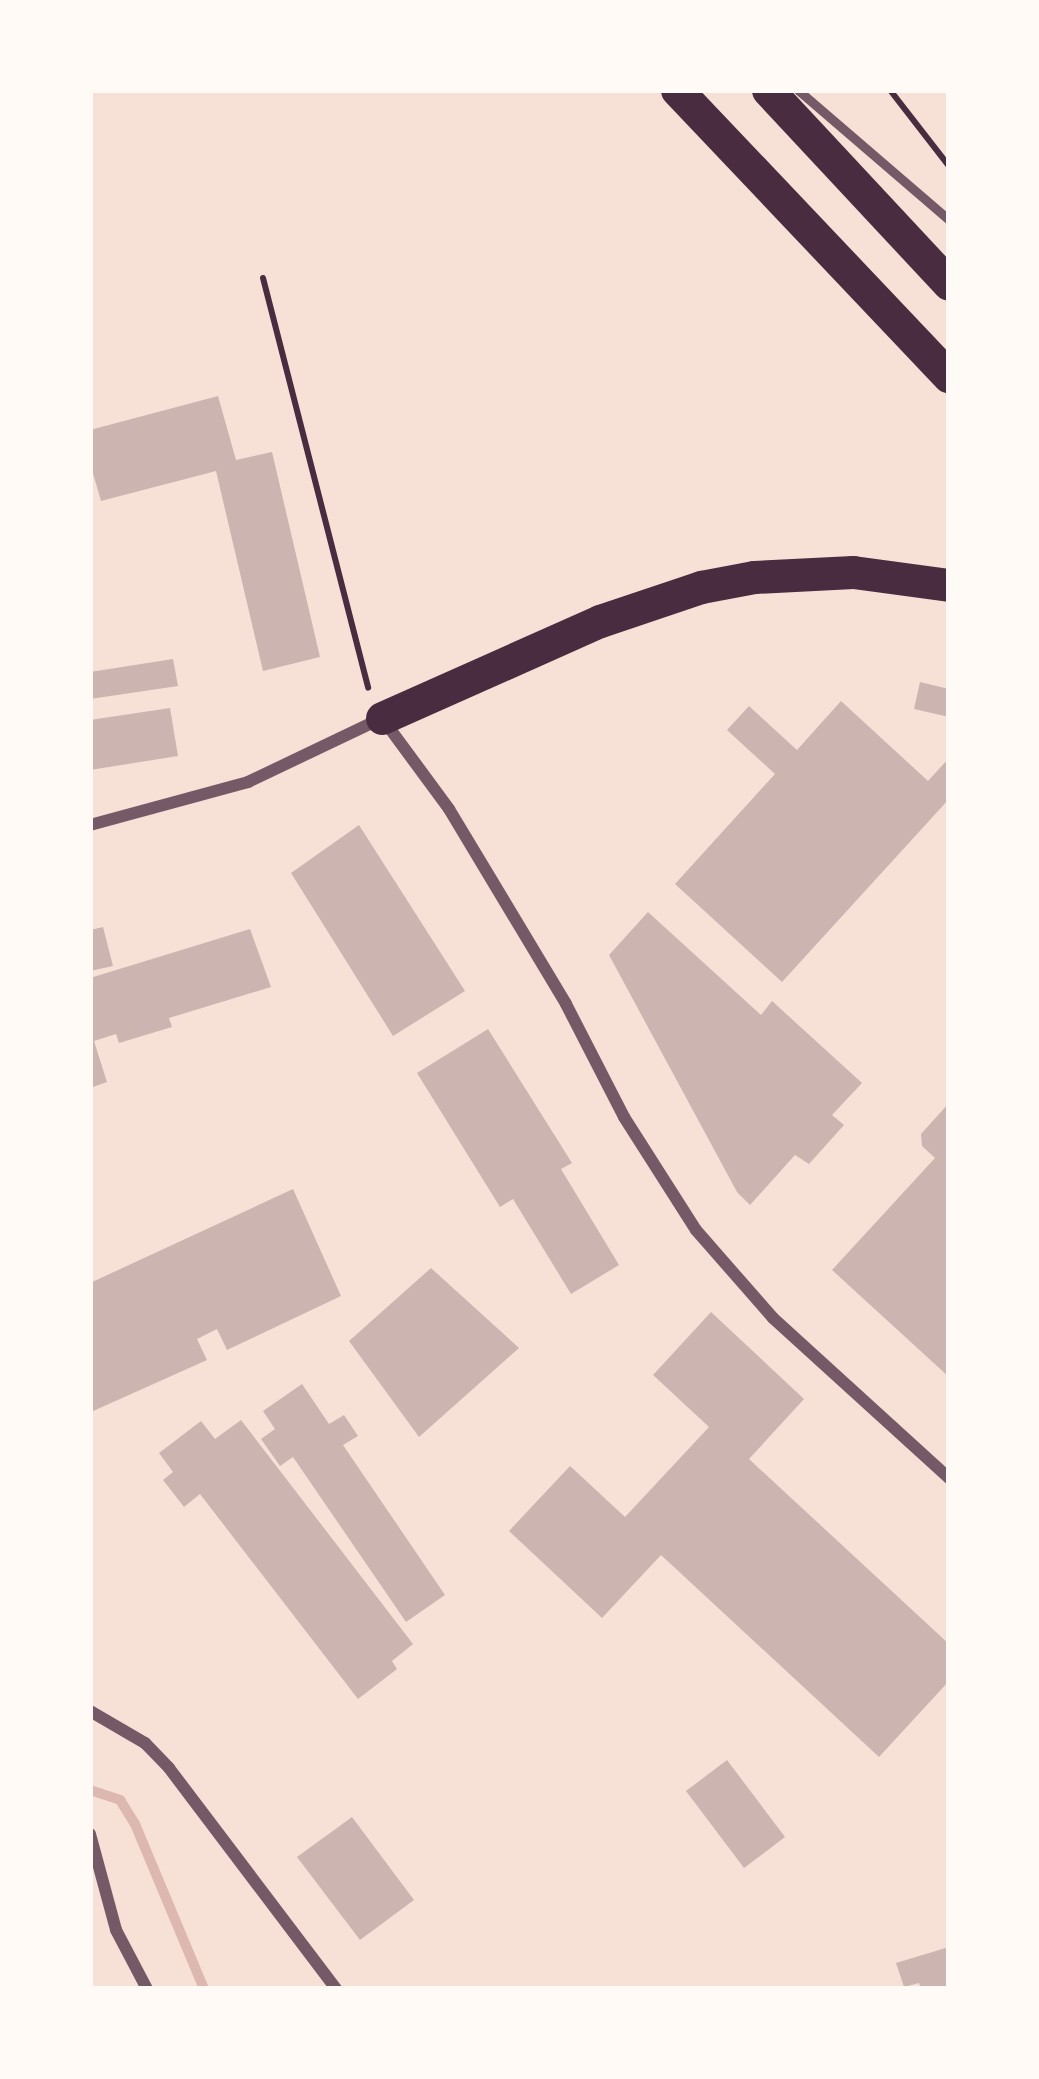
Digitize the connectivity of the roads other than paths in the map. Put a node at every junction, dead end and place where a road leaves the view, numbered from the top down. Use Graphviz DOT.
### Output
graph roads {
  1 [pos="677,90"];
  2 [pos="768,90"];
  3 [pos="798,90"];
  4 [pos="949,220"];
  5 [pos="949,284"];
  6 [pos="949,377"];
  7 [pos="949,585"];
  8 [pos="382,718"];
  9 [pos="90,825"];
  10 [pos="949,1478"];
  11 [pos="90,1711"];
  12 [pos="90,1834"];
  13 [pos="148,1989"];
  14 [pos="336,1989"];
  1 -- 6 [label="highway"];
  2 -- 5 [label="highway"];
  3 -- 4 [label="lane"];
  7 -- 8 [label="highway"];
  8 -- 9 [label="street"];
  8 -- 10 [label="street"];
  11 -- 14 [label="street"];
  12 -- 13 [label="street"];
}
